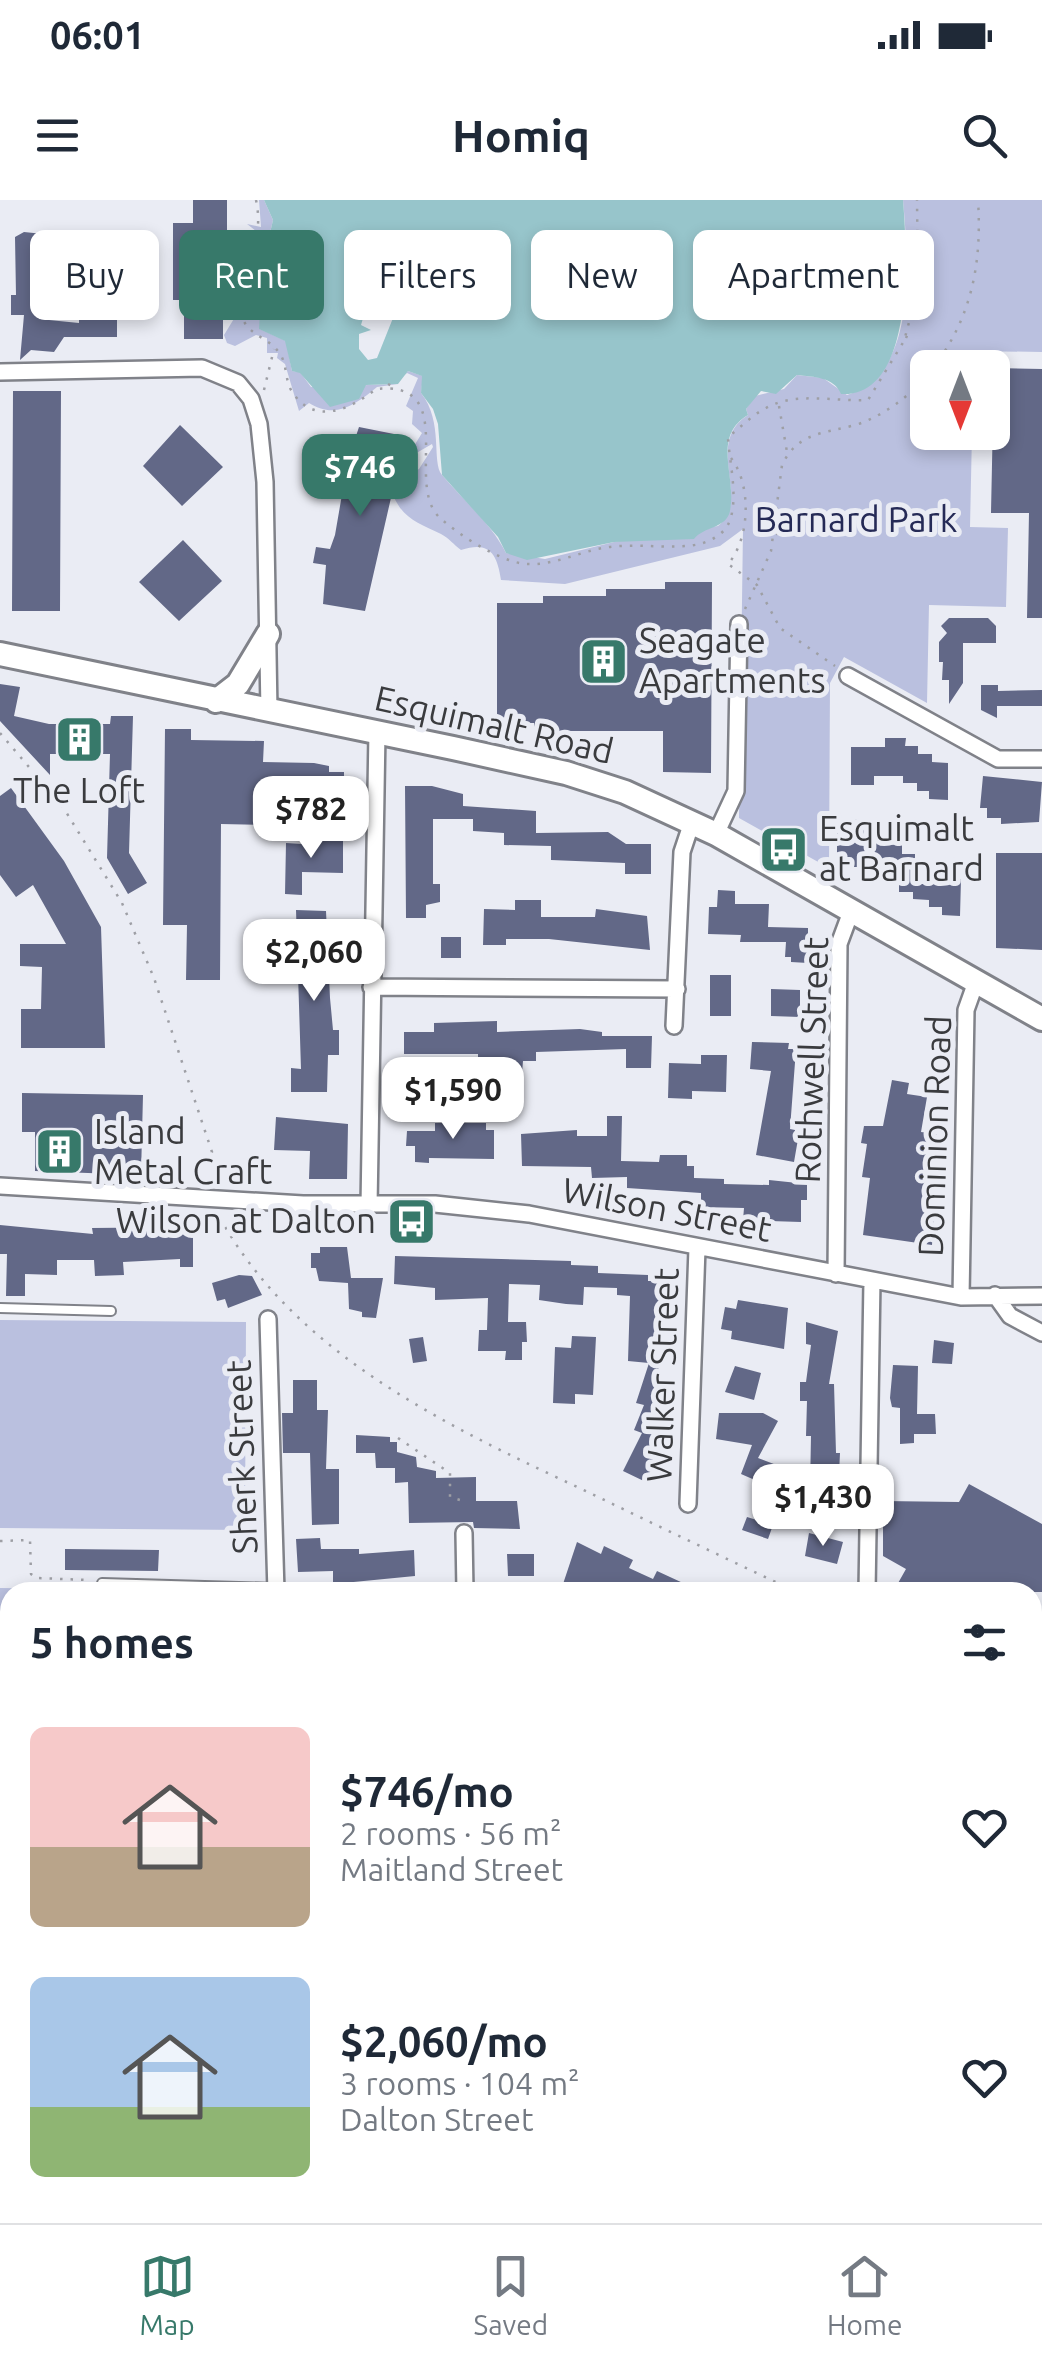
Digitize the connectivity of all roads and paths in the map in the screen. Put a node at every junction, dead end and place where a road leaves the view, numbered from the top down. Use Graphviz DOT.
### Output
graph roads {
  1 [pos="256,200"];
  2 [pos="917,200"];
  3 [pos="978,200"];
  4 [pos="910,329"];
  5 [pos="905,338"];
  6 [pos="274,348"];
  7 [pos="946,350"];
  8 [pos="0,372"];
  9 [pos="388,384"];
  10 [pos="394,388"];
  11 [pos="910,388"];
  12 [pos="264,390"];
  13 [pos="779,404"];
  14 [pos="788,453"];
  15 [pos="729,455"];
  16 [pos="799,530"];
  17 [pos="775,534"];
  18 [pos="756,586"];
  19 [pos="739,624"];
  20 [pos="268,634"];
  21 [pos="0,654"];
  22 [pos="848,676"];
  23 [pos="216,701"];
  24 [pos="269,711"];
  25 [pos="377,732"];
  26 [pos="0,733"];
  27 [pos="1042,759"];
  28 [pos="692,822"];
  29 [pos="716,834"];
  30 [pos="852,909"];
  31 [pos="977,979"];
  32 [pos="371,987"];
  33 [pos="677,988"];
  34 [pos="1042,1019"];
  35 [pos="674,1026"];
  36 [pos="0,1186"];
  37 [pos="203,1188"];
  38 [pos="369,1206"];
  39 [pos="219,1215"];
  40 [pos="697,1248"];
  41 [pos="836,1274"];
  42 [pos="872,1280"];
  43 [pos="995,1295"];
  44 [pos="1042,1296"];
  45 [pos="961,1297"];
  46 [pos="0,1308"];
  47 [pos="111,1312"];
  48 [pos="268,1319"];
  49 [pos="1042,1334"];
  50 [pos="398,1438"];
  51 [pos="463,1501"];
  52 [pos="688,1504"];
  53 [pos="464,1532"];
  54 [pos="0,1541"];
  55 [pos="89,1582"];
  56 [pos="276,1582"];
  57 [pos="464,1582"];
  58 [pos="776,1582"];
  59 [pos="867,1582"];
  1 -- 6 [label="path"];
  2 -- 5 [label="path"];
  3 -- 7 [label="path"];
  4 -- 5 [label="path"];
  5 -- 13 [label="path"];
  6 -- 10 [label="path"];
  6 -- 12 [label="path"];
  8 -- 20 [label="street"];
  9 -- 10 [label="path"];
  10 -- 15 [label="path"];
  11 -- 14 [label="path"];
  13 -- 14 [label="path"];
  13 -- 15 [label="path"];
  14 -- 17 [label="path"];
  15 -- 18 [label="path"];
  16 -- 17 [label="path"];
  17 -- 18 [label="path"];
  18 -- 19 [label="path"];
  18 -- 22 [label="path"];
  19 -- 29 [label="street"];
  20 -- 23 [label="main road"];
  20 -- 24 [label="street"];
  21 -- 23 [label="main road, Esquimalt Road"];
  22 -- 27 [label="street"];
  23 -- 24 [label="main road, Esquimalt Road"];
  24 -- 25 [label="main road, Esquimalt Road"];
  25 -- 28 [label="main road, Esquimalt Road"];
  25 -- 32 [label="street"];
  26 -- 37 [label="path"];
  28 -- 29 [label="main road, Esquimalt Road"];
  28 -- 33 [label="street"];
  29 -- 30 [label="main road, Esquimalt Road"];
  30 -- 31 [label="main road, Esquimalt Road"];
  30 -- 41 [label="street, Rothwell Street"];
  31 -- 34 [label="main road, Esquimalt Road"];
  31 -- 45 [label="street, Dominion Road"];
  32 -- 33 [label="street"];
  32 -- 38 [label="street"];
  33 -- 35 [label="street"];
  36 -- 38 [label="street, Wilson Street"];
  38 -- 40 [label="street, Wilson Street"];
  39 -- 58 [label="path"];
  40 -- 41 [label="street, Wilson Street"];
  40 -- 52 [label="street, Walker Street"];
  41 -- 42 [label="street, Wilson Street"];
  42 -- 45 [label="street, Wilson Street"];
  42 -- 59 [label="street"];
  43 -- 44 [label="street, Wilson Street"];
  43 -- 45 [label="street, Wilson Street"];
  43 -- 49 [label="street"];
  46 -- 47 [label="lane"];
  48 -- 56 [label="street, Sherk Street"];
  50 -- 51 [label="path"];
  53 -- 57 [label="street"];
  54 -- 55 [label="path"];
}
